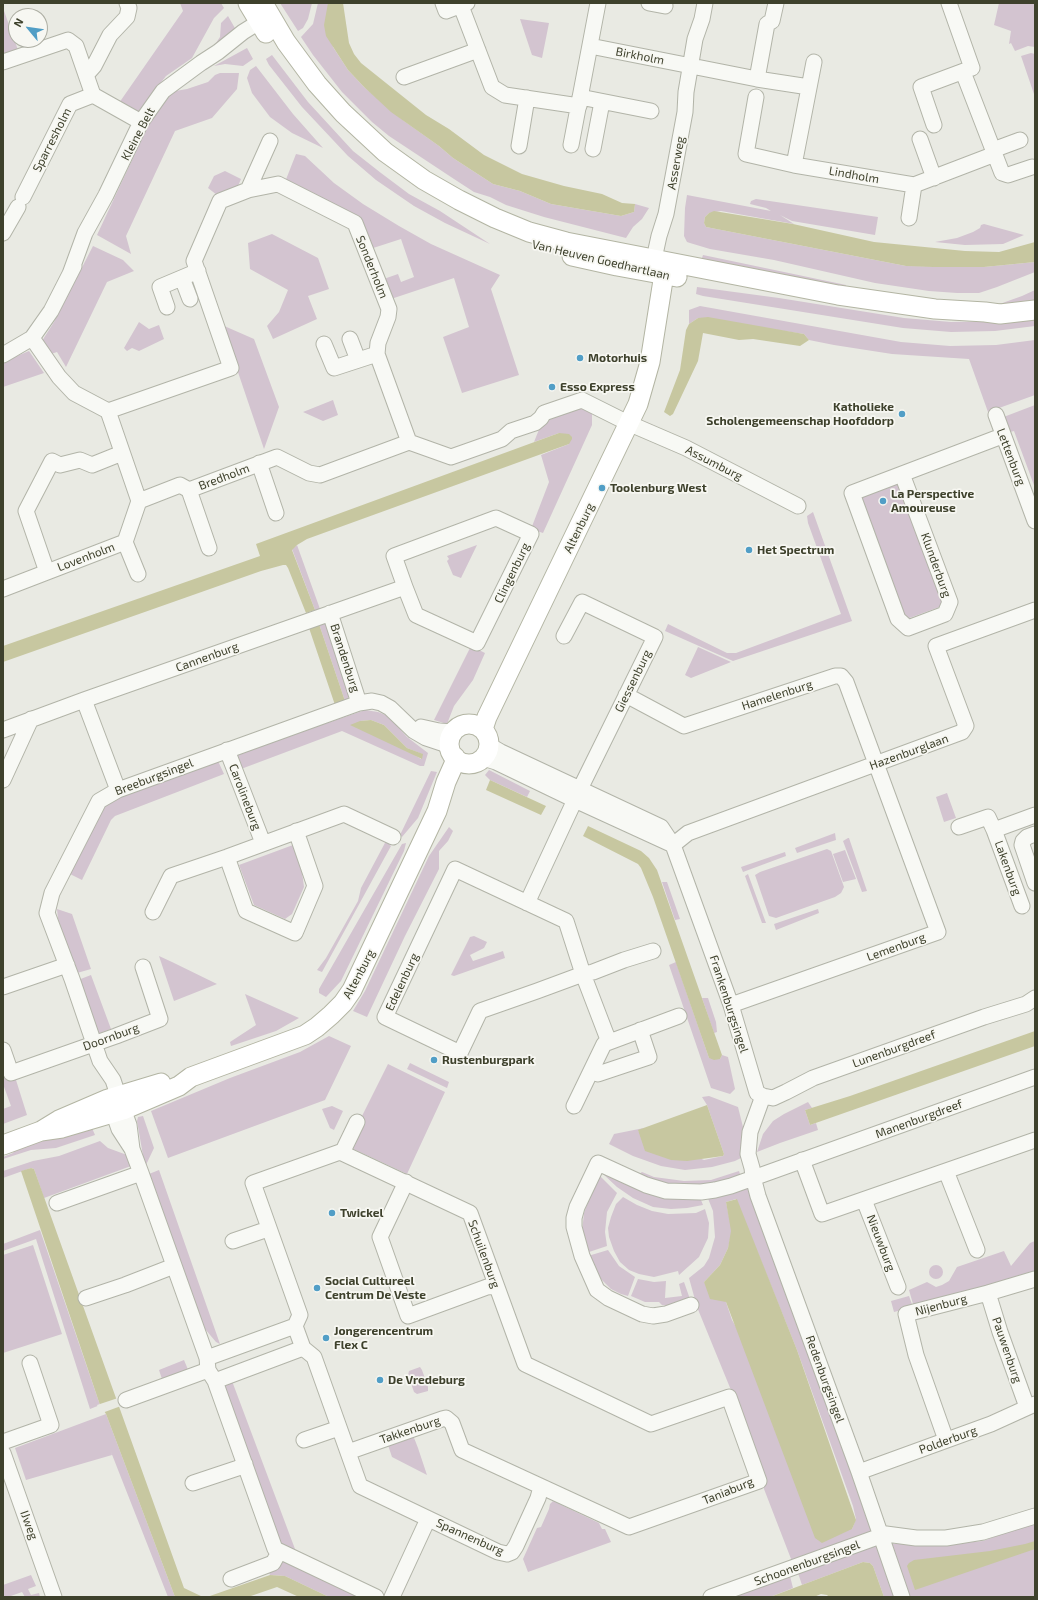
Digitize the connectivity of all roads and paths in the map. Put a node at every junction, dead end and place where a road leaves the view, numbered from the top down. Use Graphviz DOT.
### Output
graph roads {
  1 [pos="128,3"];
  2 [pos="248,3"];
  3 [pos="263,3"];
  4 [pos="443,3"];
  5 [pos="598,3"];
  6 [pos="649,3"];
  7 [pos="705,3"];
  8 [pos="776,3"];
  9 [pos="950,3"];
  10 [pos="464,4"];
  11 [pos="665,6"];
  12 [pos="265,24"];
  13 [pos="590,46"];
  14 [pos="478,50"];
  15 [pos="3,62"];
  16 [pos="814,62"];
  17 [pos="695,66"];
  18 [pos="963,72"];
  19 [pos="86,75"];
  20 [pos="404,77"];
  21 [pos="757,79"];
  22 [pos="809,87"];
  23 [pos="93,95"];
  24 [pos="756,97"];
  25 [pos="527,98"];
  26 [pos="579,101"];
  27 [pos="602,102"];
  28 [pos="651,111"];
  29 [pos="141,122"];
  30 [pos="934,125"];
  31 [pos="920,139"];
  32 [pos="1020,140"];
  33 [pos="270,141"];
  34 [pos="571,145"];
  35 [pos="519,146"];
  36 [pos="593,149"];
  37 [pos="994,152"];
  38 [pos="794,165"];
  39 [pos="1032,167"];
  40 [pos="934,178"];
  41 [pos="914,185"];
  42 [pos="248,190"];
  43 [pos="909,218"];
  44 [pos="3,233"];
  45 [pos="659,267"];
  46 [pos="198,271"];
  47 [pos="182,278"];
  48 [pos="190,299"];
  49 [pos="167,307"];
  50 [pos="1035,310"];
  51 [pos="32,338"];
  52 [pos="350,339"];
  53 [pos="324,344"];
  54 [pos="378,354"];
  55 [pos="3,355"];
  56 [pos="358,360"];
  57 [pos="108,411"];
  58 [pos="996,415"];
  59 [pos="622,420"];
  60 [pos="1002,436"];
  61 [pos="409,442"];
  62 [pos="122,453"];
  63 [pos="265,461"];
  64 [pos="902,474"];
  65 [pos="189,490"];
  66 [pos="139,501"];
  67 [pos="798,506"];
  68 [pos="276,513"];
  69 [pos="1035,521"];
  70 [pos="125,542"];
  71 [pos="209,548"];
  72 [pos="47,572"];
  73 [pos="138,574"];
  74 [pos="404,587"];
  75 [pos="3,589"];
  76 [pos="1035,610"];
  77 [pos="330,613"];
  78 [pos="928,622"];
  79 [pos="564,636"];
  80 [pos="936,646"];
  81 [pos="626,695"];
  82 [pos="84,700"];
  83 [pos="359,703"];
  84 [pos="31,719"];
  85 [pos="3,730"];
  86 [pos="469,744"];
  87 [pos="227,750"];
  88 [pos="875,764"];
  89 [pos="3,780"];
  90 [pos="118,790"];
  91 [pos="577,795"];
  92 [pos="1035,815"];
  93 [pos="958,828"];
  94 [pos="994,830"];
  95 [pos="296,831"];
  96 [pos="1035,834"];
  97 [pos="394,836"];
  98 [pos="263,843"];
  99 [pos="673,845"];
  100 [pos="227,857"];
  101 [pos="1035,883"];
  102 [pos="527,902"];
  103 [pos="1022,906"];
  104 [pos="153,912"];
  105 [pos="653,951"];
  106 [pos="67,965"];
  107 [pos="143,967"];
  108 [pos="584,974"];
  109 [pos="3,986"];
  110 [pos="1032,1002"];
  111 [pos="731,1005"];
  112 [pos="679,1016"];
  113 [pos="640,1030"];
  114 [pos="609,1042"];
  115 [pos="94,1044"];
  116 [pos="3,1050"];
  117 [pos="592,1071"];
  118 [pos="1035,1077"];
  119 [pos="764,1096"];
  120 [pos="116,1105"];
  121 [pos="574,1106"];
  122 [pos="357,1122"];
  123 [pos="1034,1144"];
  124 [pos="3,1145"];
  125 [pos="342,1153"];
  126 [pos="802,1160"];
  127 [pos="946,1171"];
  128 [pos="141,1174"];
  129 [pos="753,1178"];
  130 [pos="406,1182"];
  131 [pos="864,1200"];
  132 [pos="57,1203"];
  133 [pos="268,1228"];
  134 [pos="233,1240"];
  135 [pos="977,1250"];
  136 [pos="174,1266"];
  137 [pos="1035,1278"];
  138 [pos="496,1286"];
  139 [pos="898,1287"];
  140 [pos="988,1293"];
  141 [pos="86,1298"];
  142 [pos="691,1305"];
  143 [pos="295,1326"];
  144 [pos="303,1348"];
  145 [pos="30,1362"];
  146 [pos="210,1370"];
  147 [pos="585,1393"];
  148 [pos="126,1400"];
  149 [pos="1031,1405"];
  150 [pos="340,1428"];
  151 [pos="304,1440"];
  152 [pos="946,1440"];
  153 [pos="3,1442"];
  154 [pos="348,1452"];
  155 [pos="3,1453"];
  156 [pos="244,1464"];
  157 [pos="859,1472"];
  158 [pos="193,1483"];
  159 [pos="541,1488"];
  160 [pos="1035,1516"];
  161 [pos="428,1519"];
  162 [pos="880,1537"];
  163 [pos="279,1552"];
  164 [pos="231,1579"];
  165 [pos="54,1597"];
  166 [pos="376,1597"];
  167 [pos="392,1597"];
  168 [pos="711,1597"];
  169 [pos="902,1597"];
  1 -- 19 [label="street"];
  2 -- 12 [label="main road, Van Heuven Goedhartlaan"];
  3 -- 12 [label="main road, Van Heuven Goedhartlaan"];
  4 -- 10 [label="street"];
  5 -- 13 [label="street"];
  6 -- 11 [label="street"];
  7 -- 17 [label="street, Asserweg"];
  8 -- 21 [label="street"];
  9 -- 18 [label="street"];
  10 -- 14 [label="street"];
  12 -- 29 [label="street, Kleine Belt"];
  12 -- 45 [label="main road, Van Heuven Goedhartlaan"];
  13 -- 17 [label="street, Birkholm"];
  13 -- 26 [label="street"];
  14 -- 20 [label="street"];
  14 -- 25 [label="street"];
  15 -- 19 [label="street"];
  16 -- 22 [label="street"];
  17 -- 21 [label="street"];
  17 -- 45 [label="street, Asserweg"];
  18 -- 30 [label="street"];
  18 -- 37 [label="street"];
  19 -- 23 [label="street"];
  21 -- 22 [label="street"];
  22 -- 38 [label="street"];
  23 -- 29 [label="street"];
  23 -- 44 [label="street, Sparresholm"];
  24 -- 38 [label="street, Lindholm"];
  25 -- 26 [label="street"];
  25 -- 35 [label="street"];
  26 -- 27 [label="street"];
  26 -- 34 [label="street"];
  27 -- 28 [label="street"];
  27 -- 36 [label="street"];
  29 -- 51 [label="street, Kleine Belt"];
  31 -- 40 [label="street"];
  32 -- 37 [label="street, Lindholm"];
  33 -- 42 [label="street"];
  37 -- 39 [label="street"];
  37 -- 40 [label="street, Lindholm"];
  38 -- 41 [label="street, Lindholm"];
  40 -- 41 [label="street, Lindholm"];
  41 -- 43 [label="street"];
  42 -- 46 [label="street, Sonderholm"];
  42 -- 54 [label="street, Sonderholm"];
  45 -- 50 [label="main road, Van Heuven Goedhartlaan"];
  45 -- 59 [label="main road, Altenburg"];
  46 -- 47 [label="street"];
  46 -- 57 [label="street, Sonderholm"];
  47 -- 48 [label="street"];
  47 -- 49 [label="street"];
  51 -- 55 [label="street, Kleine Belt"];
  51 -- 57 [label="street"];
  52 -- 56 [label="street"];
  53 -- 56 [label="street"];
  54 -- 56 [label="street"];
  54 -- 61 [label="street, Sonderholm"];
  57 -- 62 [label="street"];
  58 -- 60 [label="street, Lettenburg"];
  59 -- 61 [label="street"];
  59 -- 67 [label="street, Assumburg"];
  59 -- 86 [label="main road, Altenburg"];
  60 -- 64 [label="street"];
  60 -- 69 [label="street, Lettenburg"];
  61 -- 63 [label="street"];
  62 -- 66 [label="street"];
  62 -- 72 [label="street, Lovenholm"];
  63 -- 65 [label="street, Bredholm"];
  63 -- 68 [label="street, Bredholm"];
  64 -- 78 [label="street, Klunderburg"];
  64 -- 78 [label="street, Klunderburg"];
  65 -- 66 [label="street, Bredholm"];
  65 -- 71 [label="street, Bredholm"];
  66 -- 70 [label="street"];
  70 -- 72 [label="street, Lovenholm"];
  70 -- 73 [label="street"];
  72 -- 75 [label="street, Lovenholm"];
  74 -- 74 [label="street, Clingenburg"];
  74 -- 77 [label="street"];
  76 -- 80 [label="street"];
  77 -- 82 [label="street, Cannenburg"];
  77 -- 83 [label="street, Brandenburg"];
  78 -- 80 [label="street"];
  79 -- 81 [label="street, Giessenburg"];
  80 -- 88 [label="street, Hazenburglaan"];
  81 -- 88 [label="street, Hamelenburg"];
  81 -- 91 [label="street, Giessenburg"];
  82 -- 84 [label="street, Cannenburg"];
  82 -- 90 [label="street"];
  83 -- 86 [label="street, Breeburgsingel"];
  83 -- 87 [label="street, Breeburgsingel"];
  84 -- 85 [label="street, Cannenburg"];
  84 -- 89 [label="street"];
  86 -- 91 [label="street, Frankenburgsingel"];
  86 -- 120 [label="main road, Altenburg"];
  87 -- 90 [label="street, Breeburgsingel"];
  87 -- 98 [label="street, Carolineburg"];
  88 -- 99 [label="street, Hazenburglaan"];
  88 -- 111 [label="street, Lemenburg"];
  90 -- 106 [label="street, Breeburgsingel"];
  91 -- 99 [label="street, Frankenburgsingel"];
  91 -- 102 [label="street"];
  92 -- 94 [label="street, Lakenburg"];
  93 -- 94 [label="street, Lakenburg"];
  94 -- 103 [label="street, Lakenburg"];
  95 -- 97 [label="street, Carolineburg"];
  95 -- 98 [label="street, Carolineburg"];
  95 -- 100 [label="street"];
  96 -- 101 [label="street"];
  98 -- 100 [label="street, Carolineburg"];
  99 -- 111 [label="street, Frankenburgsingel"];
  100 -- 104 [label="street, Carolineburg"];
  102 -- 108 [label="street, Edelenburg"];
  102 -- 108 [label="street, Edelenburg"];
  105 -- 108 [label="street, Edelenburg"];
  106 -- 109 [label="street"];
  106 -- 115 [label="street, Breeburgsingel"];
  107 -- 115 [label="street, Doornburg"];
  108 -- 114 [label="street, Edelenburg"];
  110 -- 119 [label="street, Lunenburgdreef"];
  111 -- 119 [label="street, Frankenburgsingel"];
  112 -- 113 [label="street"];
  113 -- 114 [label="street"];
  113 -- 117 [label="street"];
  114 -- 117 [label="street"];
  115 -- 116 [label="street, Doornburg"];
  115 -- 120 [label="street, Breeburgsingel"];
  117 -- 121 [label="street"];
  118 -- 126 [label="street, Manenburgdreef"];
  119 -- 129 [label="street, Redenburgsingel"];
  120 -- 124 [label="main road, Altenburg"];
  120 -- 128 [label="street"];
  122 -- 125 [label="street"];
  123 -- 127 [label="street, Nieuwburg"];
  125 -- 130 [label="street, Schuilenburg"];
  125 -- 133 [label="street"];
  126 -- 129 [label="street"];
  126 -- 131 [label="street, Nieuwburg"];
  127 -- 131 [label="street, Nieuwburg"];
  127 -- 135 [label="street"];
  128 -- 132 [label="street"];
  128 -- 136 [label="street"];
  129 -- 142 [label="street"];
  129 -- 157 [label="street, Redenburgsingel"];
  130 -- 138 [label="street, Schuilenburg"];
  130 -- 138 [label="street"];
  131 -- 139 [label="street, Nieuwburg"];
  133 -- 134 [label="street"];
  133 -- 143 [label="street"];
  136 -- 141 [label="street"];
  136 -- 146 [label="street"];
  137 -- 140 [label="street, Nijenburg"];
  138 -- 147 [label="street, Schuilenburg"];
  140 -- 149 [label="street, Pauwenburg"];
  140 -- 152 [label="street, Nijenburg"];
  143 -- 144 [label="street"];
  143 -- 146 [label="street"];
  144 -- 146 [label="street"];
  144 -- 150 [label="street, Spannenburg"];
  145 -- 153 [label="street"];
  146 -- 148 [label="street"];
  146 -- 156 [label="street"];
  147 -- 159 [label="street, Taniaburg"];
  149 -- 152 [label="street, Polderburg"];
  150 -- 151 [label="street"];
  150 -- 154 [label="street, Spannenburg"];
  152 -- 157 [label="street, Polderburg"];
  154 -- 159 [label="street, Takkenburg"];
  154 -- 161 [label="street, Spannenburg"];
  155 -- 165 [label="street, IJweg"];
  156 -- 158 [label="street"];
  156 -- 163 [label="street"];
  157 -- 162 [label="street, Redenburgsingel"];
  159 -- 161 [label="street, Spannenburg"];
  160 -- 162 [label="street, Schoonenburgsingel"];
  161 -- 167 [label="street, Spannenburg"];
  162 -- 168 [label="street, Schoonenburgsingel"];
  162 -- 169 [label="street, Redenburgsingel"];
  163 -- 164 [label="street"];
  163 -- 166 [label="street"];
}
